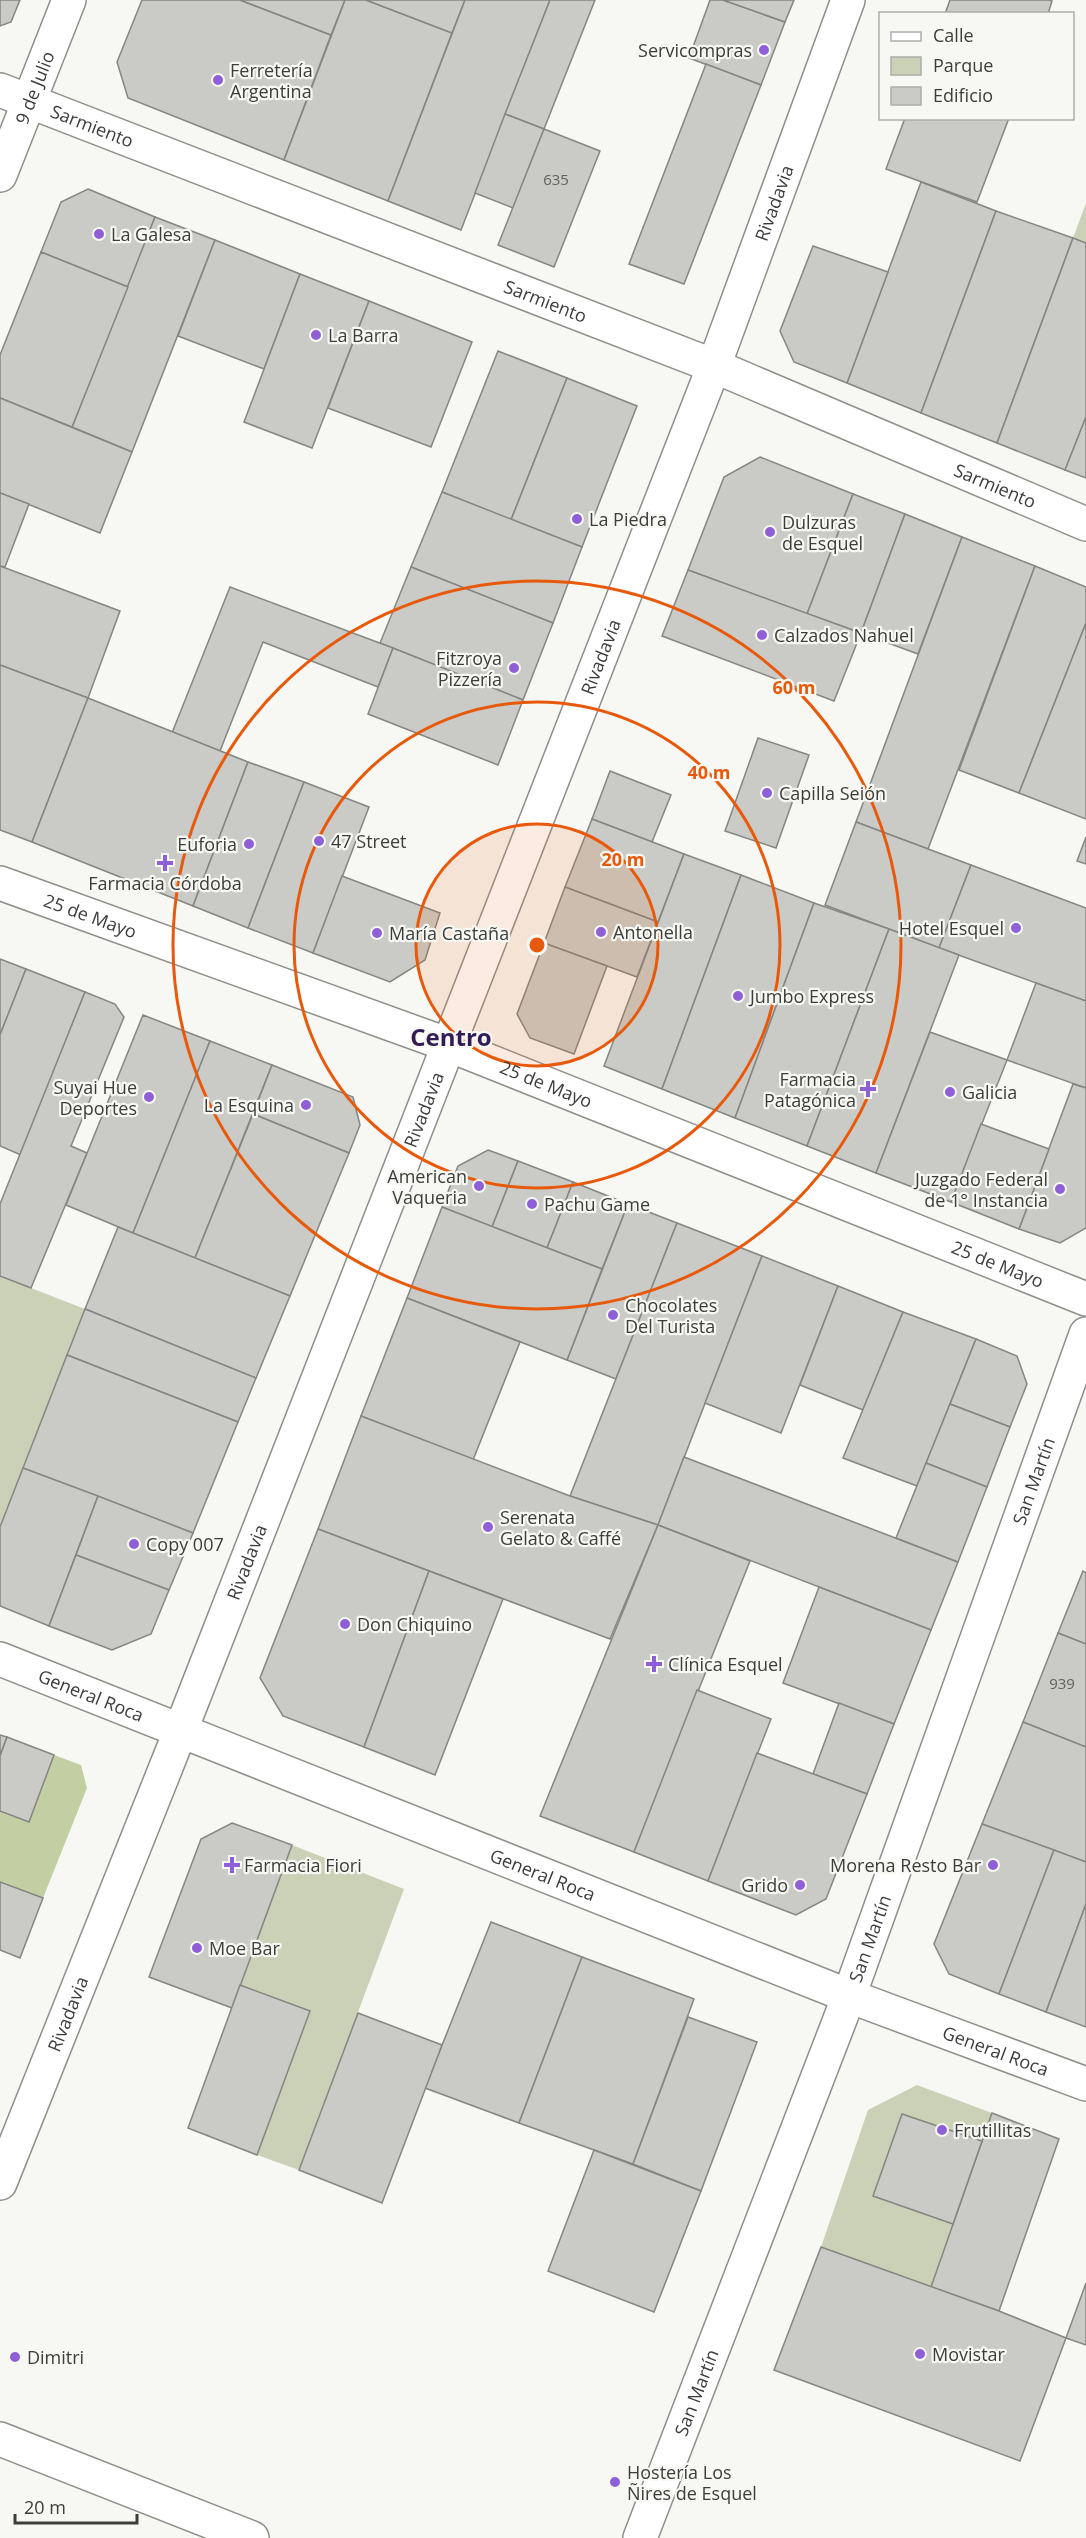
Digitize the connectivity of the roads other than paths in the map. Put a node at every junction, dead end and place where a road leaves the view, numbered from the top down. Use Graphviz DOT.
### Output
graph roads {
  1 [pos="69,0"];
  2 [pos="848,0"];
  3 [pos="15,95"];
  4 [pos="0,175"];
  5 [pos="714,366"];
  6 [pos="1086,524"];
  7 [pos="0,883"];
  8 [pos="449,1045"];
  9 [pos="1086,1299"];
  10 [pos="1086,1334"];
  11 [pos="0,1659"];
  12 [pos="180,1732"];
  13 [pos="849,1996"];
  14 [pos="1086,2084"];
  15 [pos="0,2183"];
  16 [pos="0,2439"];
  17 [pos="252,2538"];
  18 [pos="640,2538"];
  1 -- 3 [label="street, 9 de Julio"];
  2 -- 5 [label="street, Rivadavia"];
  3 -- 4 [label="street, 9 de Julio"];
  3 -- 5 [label="street, Sarmiento"];
  5 -- 6 [label="street, Sarmiento"];
  5 -- 8 [label="street, Rivadavia"];
  7 -- 8 [label="street, 25 de Mayo"];
  8 -- 9 [label="street, 25 de Mayo"];
  8 -- 12 [label="street, Rivadavia"];
  10 -- 13 [label="street, San Martín"];
  11 -- 12 [label="street, General Roca"];
  12 -- 13 [label="street, General Roca"];
  12 -- 15 [label="street, Rivadavia"];
  13 -- 14 [label="street, General Roca"];
  13 -- 18 [label="street, San Martín"];
  16 -- 17 [label="street"];
}
